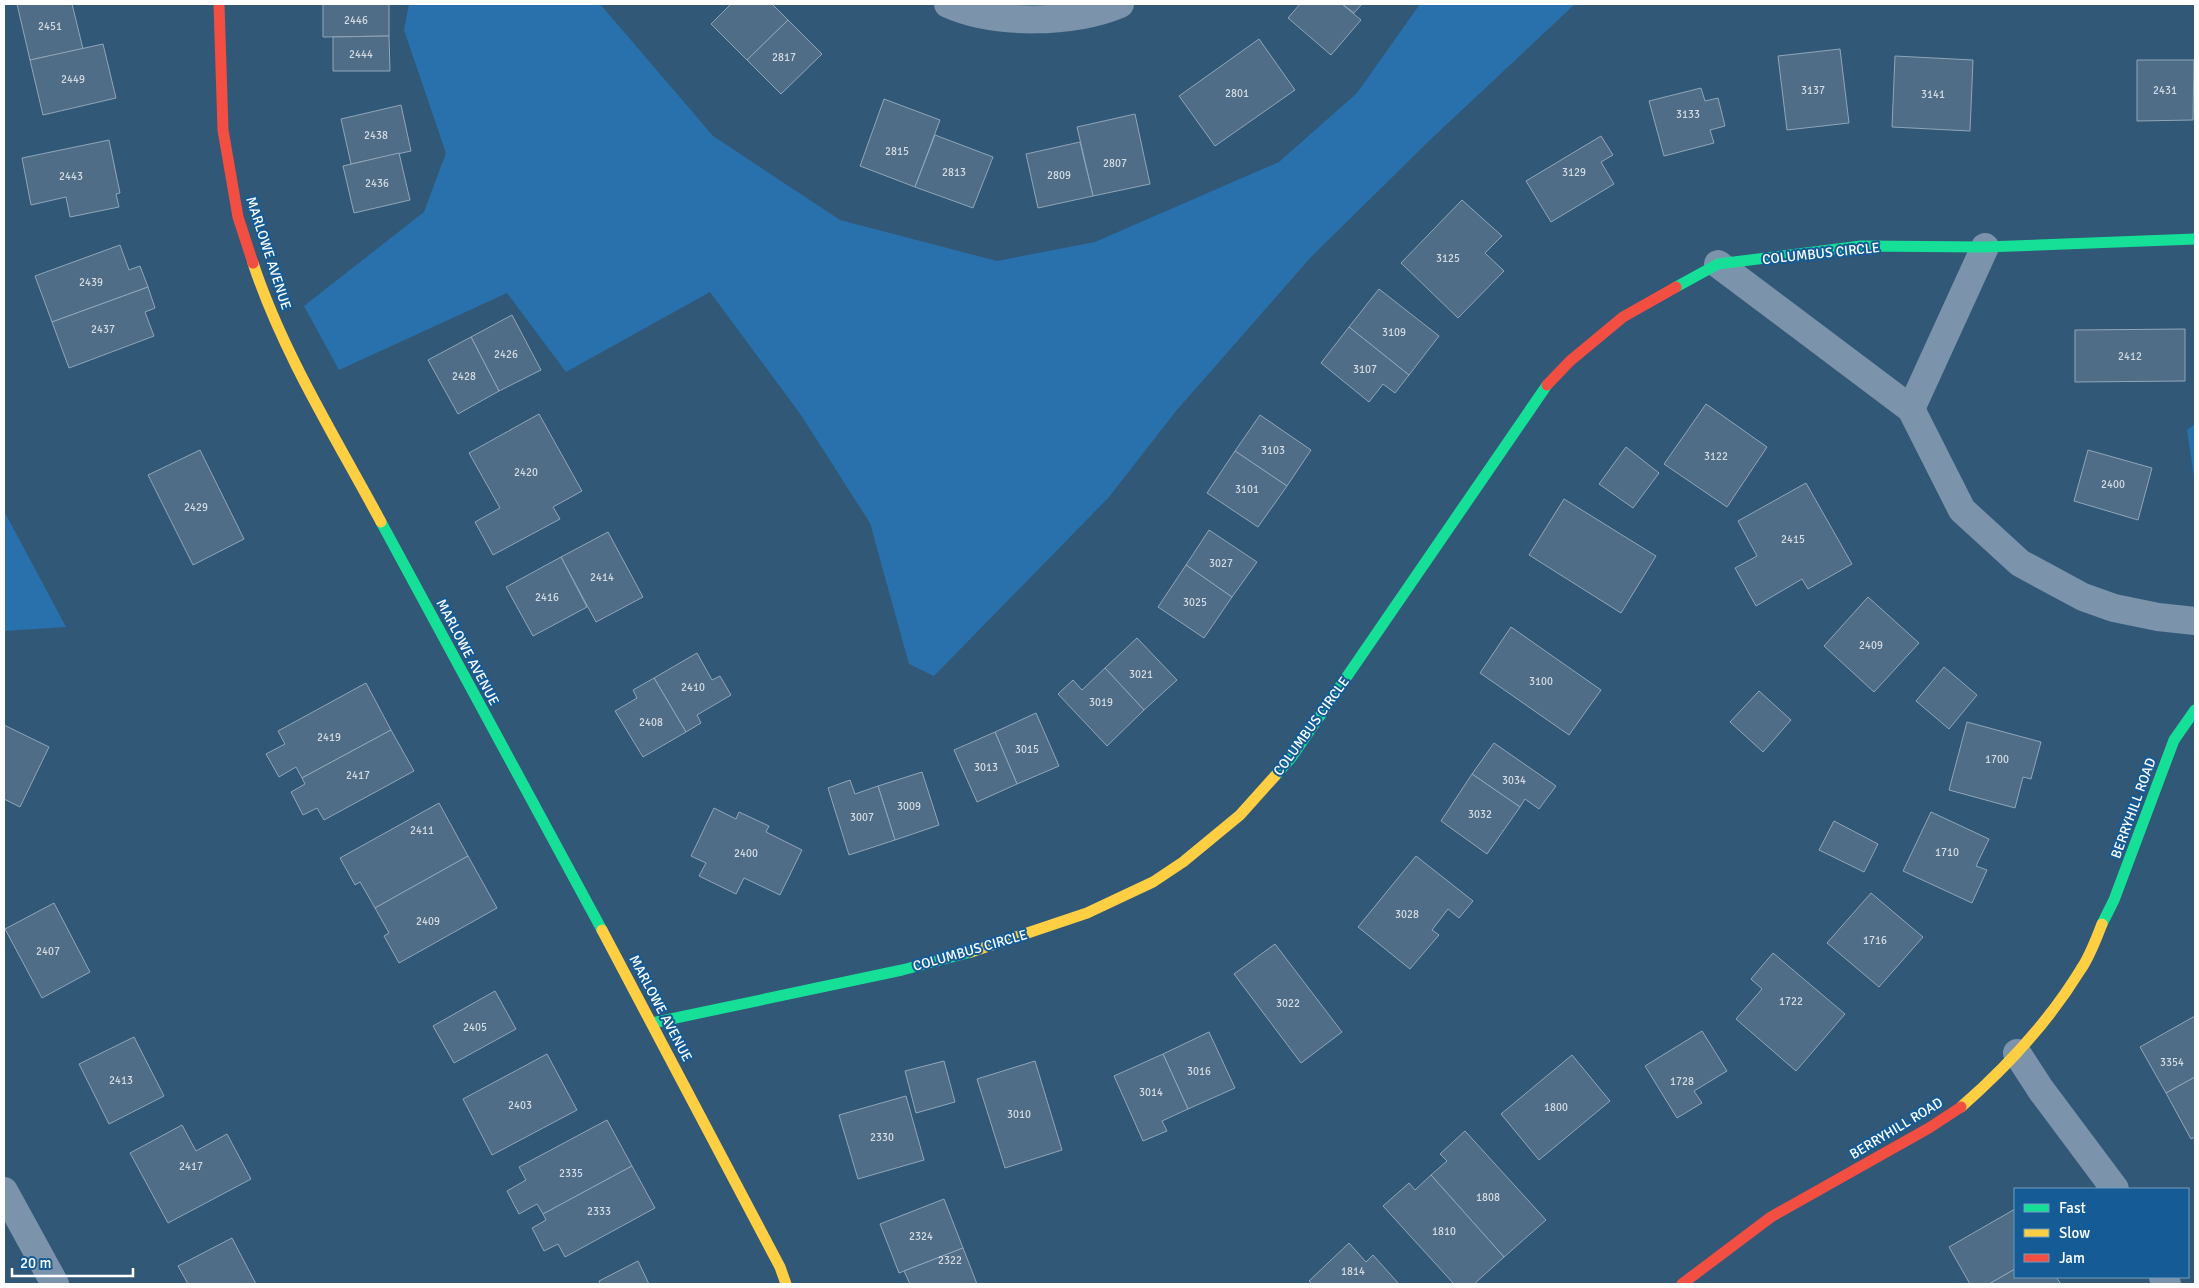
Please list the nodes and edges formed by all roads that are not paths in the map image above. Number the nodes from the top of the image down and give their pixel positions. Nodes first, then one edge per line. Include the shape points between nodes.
1 (219, 4) edge
2 (948, 4) edge
3 (1120, 4) edge
4 (2195, 239) edge
5 (1985, 247) junction
6 (1718, 264) junction
7 (1911, 409) junction
8 (2195, 620) edge
9 (2195, 710) edge
10 (652, 1023) junction
11 (2017, 1053) junction
12 (2114, 1188) edge
13 (4, 1191) edge
14 (55, 1284) edge
15 (786, 1284) edge
16 (1682, 1284) edge

1 - 10 street, MARLOWE AVENUE via 223,130 238,216 266,300 283,340
2 - 3 street via 984,15 1037,20 1063,18
4 - 5 street, COLUMBUS CIRCLE
5 - 6 street, COLUMBUS CIRCLE via 1861,246
5 - 7 street
6 - 7 street
6 - 10 street, COLUMBUS CIRCLE via 1622,317 1546,386 1291,758 1240,815 1184,862 1153,882 1087,913 965,954
7 - 8 street via 1962,510 2020,563 2082,597 2114,608
9 - 11 street, BERRYHILL ROAD via 2174,740 2114,900 2082,968 2040,1029
10 - 15 street, MARLOWE AVENUE
11 - 12 street via 2040,1090
11 - 16 street, BERRYHILL ROAD via 1988,1083 1929,1128 1771,1217
13 - 14 street

